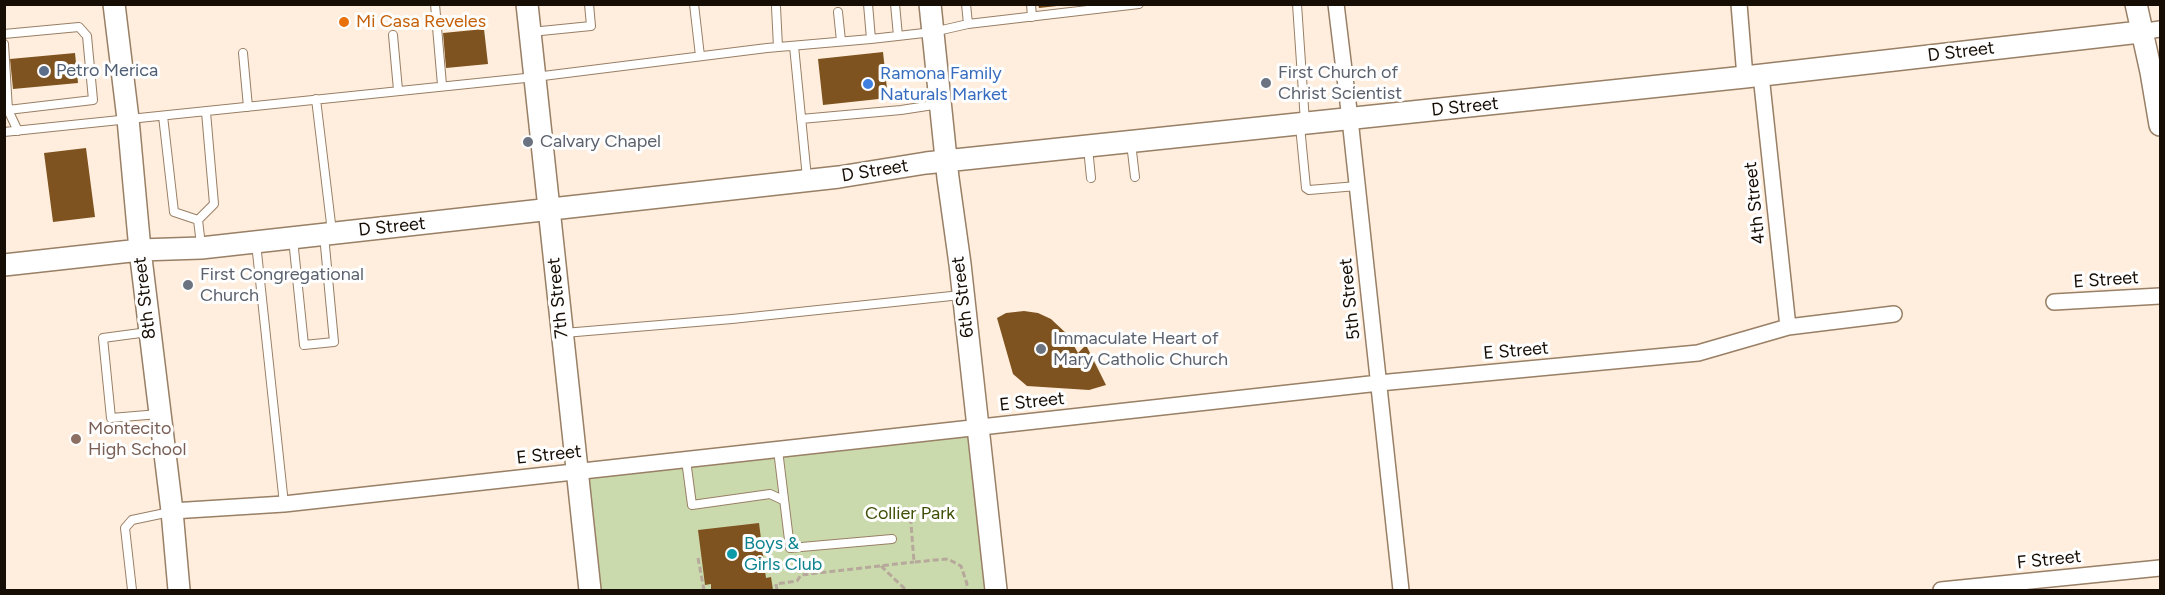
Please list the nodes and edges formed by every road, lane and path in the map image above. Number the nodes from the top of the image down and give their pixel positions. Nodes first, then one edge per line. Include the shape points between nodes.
1 (114, 4) edge
2 (440, 4) edge
3 (527, 4) edge
4 (589, 4) edge
5 (693, 4) edge
6 (868, 4) edge
7 (895, 4) edge
8 (930, 4) edge
9 (966, 4) edge
10 (1031, 4) edge
11 (1139, 4) edge
12 (1296, 4) edge
13 (1336, 4) edge
14 (1739, 4) edge
15 (2136, 4) edge
16 (435, 5) edge
17 (1115, 6) edge
18 (776, 7) dead end
19 (838, 12) dead end
20 (1032, 17) junction
21 (968, 24) junction
22 (2150, 30) edge
23 (530, 32) junction
24 (933, 32) junction
25 (4, 34) edge
26 (393, 35) dead end
27 (898, 36) junction
28 (871, 39) junction
29 (841, 41) junction
30 (4, 44) edge
31 (794, 46) junction
32 (778, 47) junction
33 (243, 53) dead end
34 (700, 57) junction
35 (1753, 76) junction
36 (535, 77) junction
37 (442, 85) junction
38 (398, 90) junction
39 (316, 99) junction
40 (940, 104) junction
41 (248, 107) junction
42 (8, 110) junction
43 (206, 112) junction
44 (163, 116) junction
45 (128, 119) junction
46 (801, 119) junction
47 (1350, 119) junction
48 (1303, 124) junction
49 (2160, 125) edge
50 (18, 131) junction
51 (4, 132) edge
52 (1131, 142) junction
53 (1088, 146) junction
54 (946, 161) junction
55 (1135, 177) dead end
56 (1091, 178) dead end
57 (807, 181) junction
58 (1358, 186) junction
59 (549, 209) junction
60 (198, 220) junction
61 (328, 234) junction
62 (293, 238) junction
63 (256, 242) junction
64 (201, 248) junction
65 (140, 250) junction
66 (4, 265) edge
67 (963, 295) junction
68 (2160, 296) edge
69 (2054, 302) dead end
70 (1894, 314) dead end
71 (1788, 327) junction
72 (149, 332) junction
73 (562, 333) junction
74 (1379, 383) junction
75 (159, 414) junction
76 (978, 428) junction
77 (778, 450) junction
78 (686, 460) junction
79 (577, 472) junction
80 (783, 500) junction
81 (284, 504) junction
82 (172, 511) junction
83 (890, 513) dead end
84 (892, 539) dead end
85 (699, 558) dead end
86 (914, 562) junction
87 (881, 566) junction
88 (2160, 568) edge
89 (132, 591) edge
90 (178, 591) edge
91 (590, 591) edge
92 (704, 591) edge
93 (777, 591) edge
94 (906, 591) edge
95 (966, 591) edge
96 (996, 591) edge
97 (1401, 591) edge
98 (1941, 591) edge

1 - 45 street, 8th Street
2 - 16 lane
3 - 23 street, 7th Street
4 - 23 lane via 591,26
5 - 34 lane
6 - 28 lane
7 - 27 lane
8 - 24 street, 6th Street
9 - 21 lane
10 - 20 lane
11 - 17 lane
12 - 48 lane
13 - 47 street, 5th Street
14 - 35 street, 4th Street
15 - 22 street
16 - 37 lane
17 - 20 lane
18 - 32 lane
19 - 29 lane
20 - 21 lane
21 - 24 lane
22 - 35 street, D Street
22 - 49 street via 2151,72
23 - 36 street, 7th Street
24 - 27 lane
24 - 40 street, 6th Street
25 - 42 lane via 79,27 87,36 93,100
26 - 38 lane
27 - 28 lane
28 - 29 lane
29 - 31 lane
30 - 42 lane
31 - 32 lane
31 - 46 lane
32 - 34 lane
33 - 41 lane
34 - 36 lane
35 - 47 street, D Street
35 - 71 street, 4th Street
36 - 37 lane
36 - 59 street, 7th Street
37 - 38 lane
38 - 39 lane
39 - 41 lane
39 - 61 lane
40 - 46 lane
40 - 54 street, 6th Street
41 - 43 lane
42 - 50 lane
43 - 44 lane
43 - 60 lane via 214,204
44 - 45 lane
44 - 60 lane via 174,212
45 - 50 lane
45 - 65 street, 8th Street
46 - 57 lane
47 - 48 street, D Street
47 - 58 street, 5th Street
48 - 52 street, D Street
48 - 58 lane via 1306,188
50 - 51 lane
52 - 53 street, D Street
52 - 55 lane
53 - 54 street, D Street
53 - 56 lane
54 - 57 street, D Street
54 - 67 street, 6th Street
57 - 59 street, D Street
58 - 74 street, 5th Street
59 - 61 street, D Street
59 - 73 street, 7th Street
60 - 64 lane
61 - 62 street, D Street
61 - 62 lane via 334,342 304,345
62 - 63 street, D Street
63 - 64 street, D Street
63 - 81 lane
64 - 65 street, D Street
65 - 66 street, D Street
65 - 72 street, 8th Street
67 - 73 lane
67 - 76 street, 6th Street
68 - 69 street, E Street
70 - 71 street, E Street
71 - 74 street, E Street via 1698,353
72 - 75 street, 8th Street
72 - 75 lane via 103,338 111,418
73 - 79 street, 7th Street
74 - 76 street, E Street
74 - 97 street, 5th Street
75 - 82 street, 8th Street
76 - 77 street, E Street
76 - 96 street, 6th Street
77 - 78 street, E Street
77 - 80 lane
78 - 79 street, E Street
78 - 80 lane via 692,505 770,494
79 - 81 street, E Street
79 - 91 street, 7th Street
80 - 84 lane via 790,548
81 - 82 street, E Street
82 - 89 lane via 132,520 125,528
82 - 90 street, 8th Street
83 - 86 path via 910,511
85 - 92 path
86 - 87 path
86 - 95 path via 948,559 961,566
87 - 93 path via 801,575 797,581 776,585
87 - 94 path
88 - 98 street, F Street

